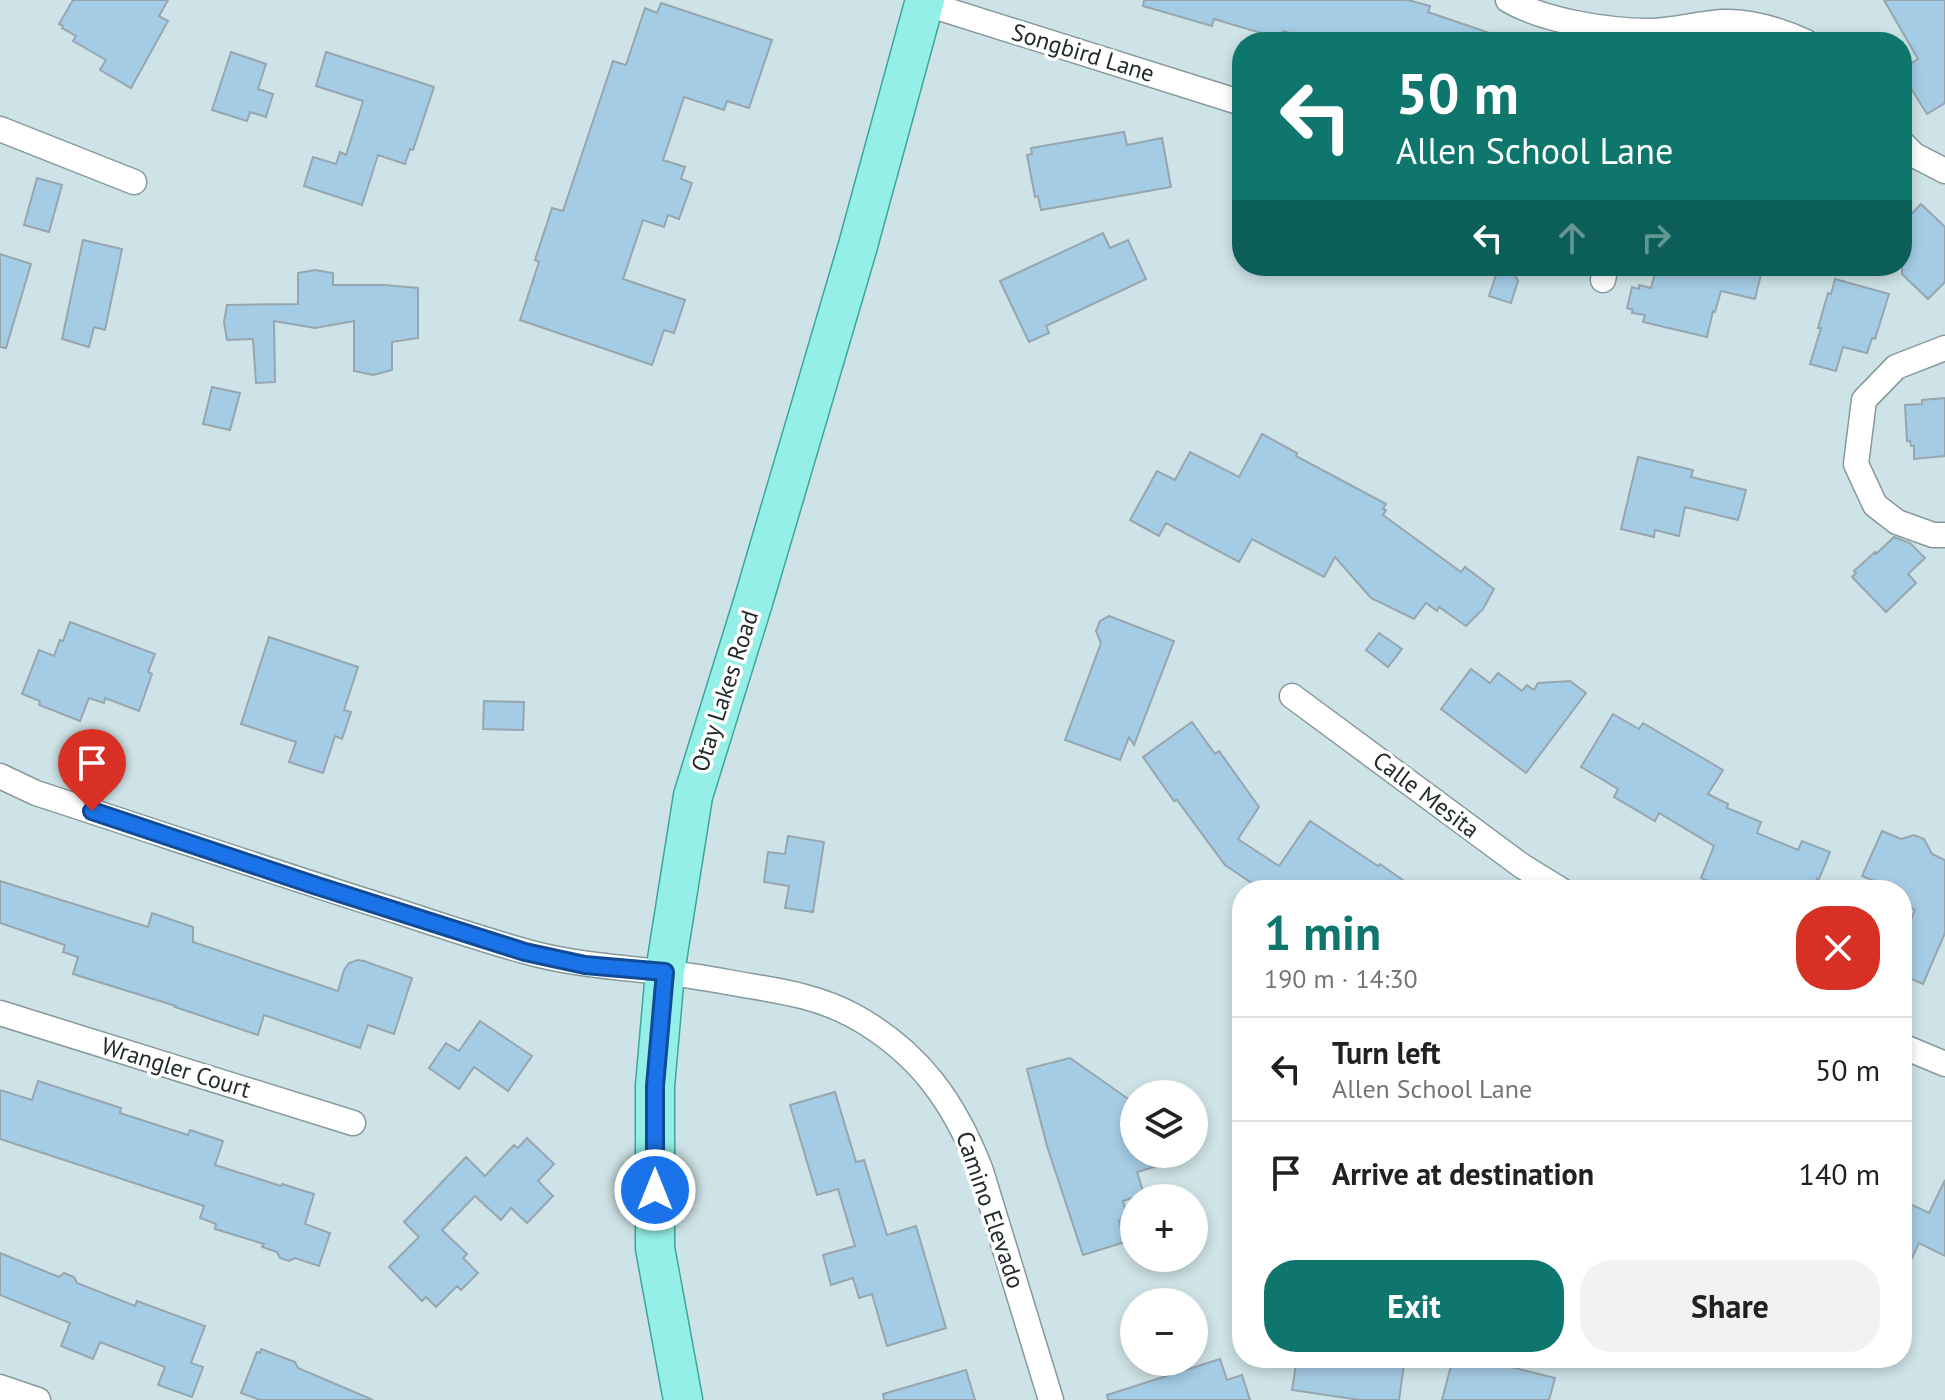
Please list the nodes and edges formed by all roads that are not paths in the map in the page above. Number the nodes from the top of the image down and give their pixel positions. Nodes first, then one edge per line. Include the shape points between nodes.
1 (1508, 0) edge
2 (925, 2) edge
3 (1784, 32) edge
4 (1232, 100) edge
5 (0, 129) edge
6 (1912, 153) edge
7 (1945, 171) edge
8 (134, 182) dead end
9 (1945, 348) edge
10 (1945, 535) edge
11 (1292, 696) dead end
12 (0, 776) edge
13 (1545, 880) edge
14 (665, 972) junction
15 (0, 1013) edge
16 (1912, 1050) edge
17 (1945, 1064) edge
18 (353, 1123) dead end
19 (0, 1387) edge
20 (38, 1400) edge
21 (683, 1400) edge
22 (1051, 1400) edge

1 - 3 street via 1532,13 1603,27 1652,31 1724,22
2 - 4 street, Songbird Lane
2 - 14 main road, Otay Lakes Road via 693,796
5 - 8 street
6 - 7 street
9 - 10 street via 1896,367 1864,400 1856,464 1875,505 1897,522
11 - 13 street, Calle Mesita
12 - 14 street, Camino Elevado via 36,793 525,952 585,965
14 - 21 main road, Otay Lakes Road via 655,1086 655,1248
14 - 22 street, Camino Elevado via 828,1004 878,1031 922,1068 957,1116 981,1171
15 - 18 street, Wrangler Court
16 - 17 street
19 - 20 street

